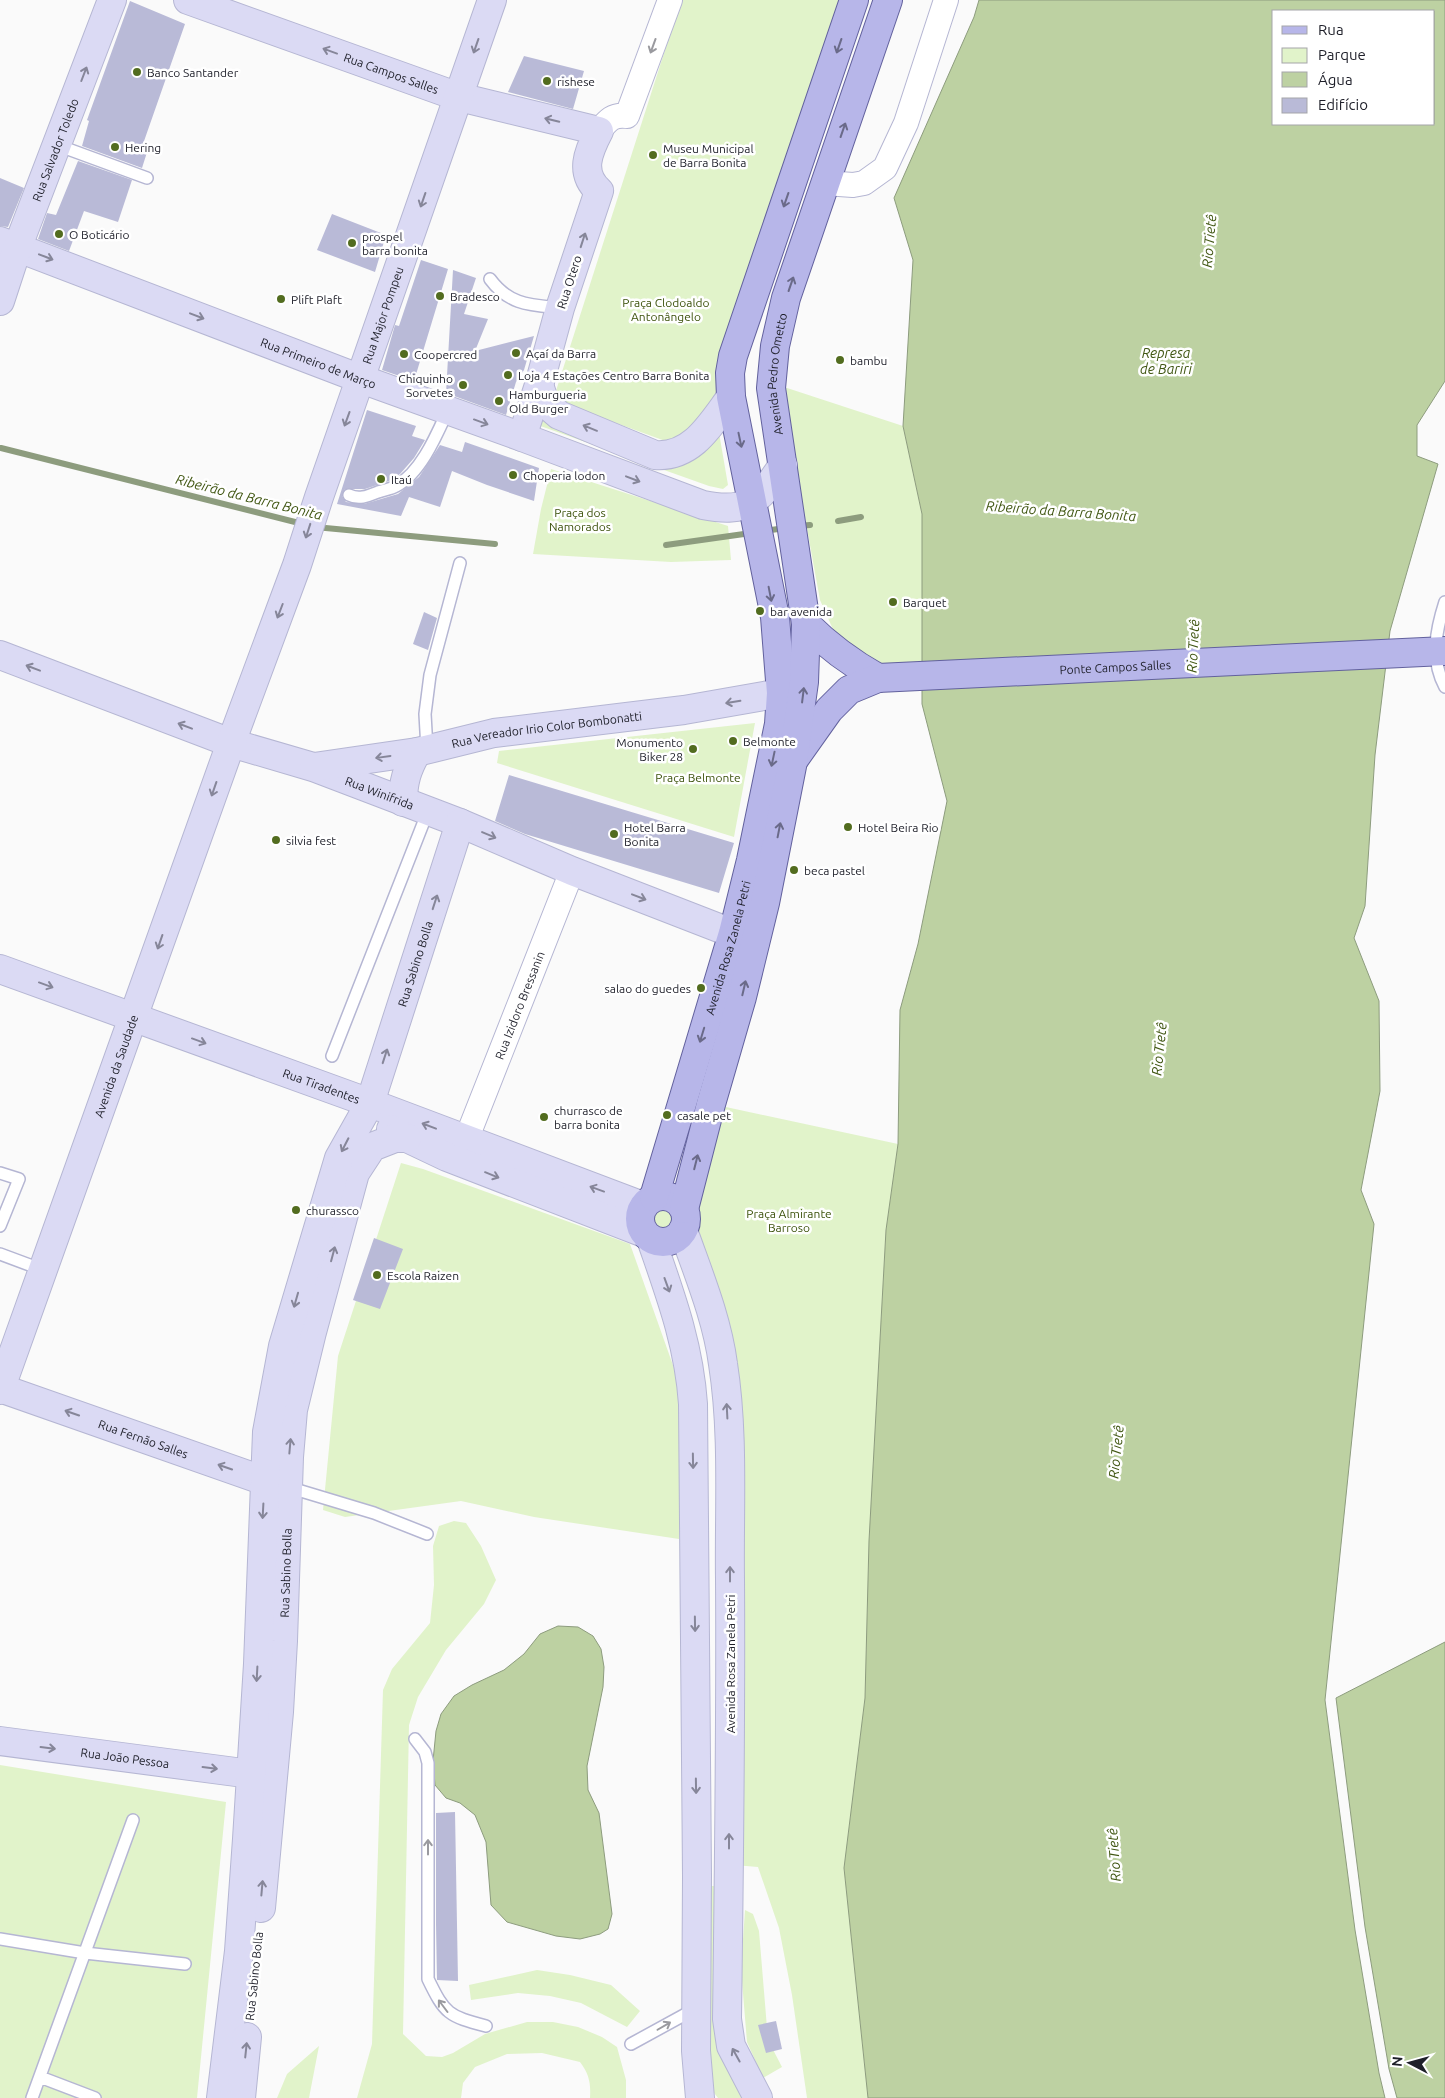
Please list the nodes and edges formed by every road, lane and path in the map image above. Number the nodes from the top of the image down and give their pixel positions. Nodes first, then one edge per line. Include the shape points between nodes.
1 (112, 0) edge
2 (188, 0) edge
3 (492, 0) edge
4 (670, 0) edge
5 (946, 0) edge
6 (854, 1) edge
7 (886, 5) edge
8 (826, 82) junction
9 (856, 92) junction
10 (459, 98) junction
11 (599, 131) junction
12 (57, 144) junction
13 (796, 171) junction
14 (147, 178) dead end
15 (825, 183) junction
16 (9, 244) edge
17 (490, 279) dead end
18 (0, 301) edge
19 (560, 308) junction
20 (361, 379) junction
21 (540, 385) junction
22 (730, 385) junction
23 (771, 388) junction
24 (448, 410) junction
25 (522, 437) junction
26 (783, 465) junction
27 (349, 496) dead end
28 (757, 525) junction
29 (460, 563) dead end
30 (1445, 602) edge
31 (806, 624) junction
32 (1431, 651) edge
33 (0, 655) edge
34 (878, 678) junction
35 (1445, 687) edge
36 (781, 693) junction
37 (231, 743) junction
38 (422, 750) junction
39 (793, 761) junction
40 (313, 767) junction
41 (403, 802) junction
42 (428, 811) junction
43 (460, 823) junction
44 (572, 871) junction
45 (744, 937) junction
46 (0, 969) edge
47 (134, 1017) junction
48 (332, 1056) dead end
49 (370, 1103) junction
50 (407, 1138) junction
51 (466, 1140) junction
52 (0, 1173) edge
53 (648, 1201) junction
54 (683, 1220) junction
55 (0, 1226) edge
56 (647, 1236) junction
57 (0, 1254) edge
58 (43, 1270) junction
59 (0, 1389) edge
60 (285, 1486) junction
61 (427, 1534) dead end
62 (415, 1739) dead end
63 (0, 1741) edge
64 (251, 1774) junction
65 (134, 1820) dead end
66 (697, 1876) junction
67 (729, 1876) junction
68 (0, 1939) edge
69 (85, 1952) junction
70 (185, 1964) dead end
71 (696, 2008) junction
72 (486, 2026) dead end
73 (631, 2044) dead end
74 (40, 2077) junction
75 (32, 2098) edge
76 (95, 2098) edge
77 (221, 2098) edge
78 (241, 2098) edge
79 (700, 2098) edge
80 (758, 2098) edge

12 -> 1 street, Rua Salvador Toledo
10 -> 2 street, Rua Campos Salles
3 -> 10 street, Rua Major Pompeu
4 -> 11 street via 627,116 616,115
5 - 15 street via 906,123 885,168 864,183
6 - 7 main road
6 -> 8 main road
7 - 9 main road, Avenida Pedro Ometto
8 - 9 main road
8 - 13 main road
15 -> 9 main road, Avenida Pedro Ometto
11 -> 10 street, Rua Campos Salles
10 -> 20 street, Rua Major Pompeu
19 -> 11 street, Rua Otero via 599,191 592,185 587,172 588,152
12 - 14 lane
12 - 16 street, Rua Salvador Toledo
13 - 15 main road
13 -> 22 main road via 733,356
23 -> 15 main road, Avenida Pedro Ometto via 775,346 786,298
16 - 18 street, Rua Salvador Toledo
16 -> 20 street, Rua Primeiro de Março
17 - 19 lane via 508,298 518,303
19 - 21 street, Rua Otero
20 - 24 street, Rua Primeiro de Março
20 -> 37 street, Rua Major Pompeu
22 -> 21 street via 708,428 677,453 665,456 655,455 559,415 545,403
21 - 25 street, Rua Otero
22 - 23 main road via 746,372 758,376
22 -> 28 main road
23 - 26 main road, Avenida Pedro Ometto
24 -> 25 street, Rua Primeiro de Março
24 - 27 lane via 432,444 412,473 397,485 371,495
25 -> 28 street, Rua Primeiro de Março via 703,505 730,509
26 - 28 street via 765,491
26 - 31 main road, Avenida Pedro Ometto
28 -> 36 main road via 775,617
29 - 38 lane via 430,675
30 - 32 lane
31 - 34 main road via 836,652
39 -> 31 main road, Avenida Pedro Ometto via 804,682
32 - 34 main road, Ponte Campos Salles
32 - 35 lane
37 -> 33 street, Rua Winifrida
34 - 39 main road via 849,690 828,710
36 -> 38 street, Rua Vereador Irio Color Bombonatti via 684,710 494,733
36 -> 45 main road, Avenida Rosa Zanela Petri via 774,752 751,860
37 - 40 street, Rua Winifrida
37 -> 47 street, Avenida da Saudade
38 -> 40 street, Rua Vereador Irio Color Bombonatti
38 - 41 street via 408,767 403,783
45 -> 39 main road, Avenida Rosa Zanela Petri via 765,903
40 - 41 street, Rua Winifrida
41 - 42 street, Rua Winifrida
42 - 43 street, Rua Winifrida
42 - 48 lane
43 -> 44 street, Rua Winifrida
49 -> 43 street, Rua Sabino Bolla
44 -> 45 street, Rua Winifrida
44 - 51 street, Rua Izidoro Bressanin
45 -> 53 main road, Avenida Rosa Zanela Petri
54 -> 45 main road, Avenida Rosa Zanela Petri via 711,1104 742,997
46 -> 47 street, Rua Tiradentes
47 -> 49 street, Rua Tiradentes
47 - 58 street, Avenida da Saudade
49 - 50 street via 388,1127
51 -> 49 street, Rua Tiradentes
49 -> 60 street, Rua Sabino Bolla via 339,1158 283,1346 267,1432
50 -> 56 street
60 -> 50 street, Rua Sabino Bolla via 293,1410 355,1173 372,1148 395,1138
53 -> 51 street, Rua Tiradentes
52 - 55 lane via 19,1179
53 - 54 main road via 668,1196 680,1203
53 - 56 main road via 640,1215 640,1224
54 - 56 main road via 678,1236 665,1242
67 -> 54 street, Avenida Rosa Zanela Petri via 729,1454 726,1399 717,1337
56 -> 66 street via 685,1343 693,1404
57 - 58 lane
58 - 59 street, Avenida da Saudade
60 -> 59 street, Rua Fernão Salles
60 - 61 lane via 374,1513
60 -> 64 street, Rua Sabino Bolla via 258,1664
78 -> 60 street, Rua Sabino Bolla via 279,1712
72 -> 62 lane via 449,2014 440,2004 428,1978 428,1763 425,1752
63 -> 64 street, Rua João Pessoa
64 - 77 street, Rua Sabino Bolla via 239,1952
65 - 69 lane
66 - 67 street
66 - 71 street
80 -> 67 street, Avenida Rosa Zanela Petri via 731,2046 728,2030
68 - 69 lane
69 - 70 lane
69 - 74 lane
73 -> 71 lane
71 - 79 street
74 - 75 lane
74 - 76 lane

